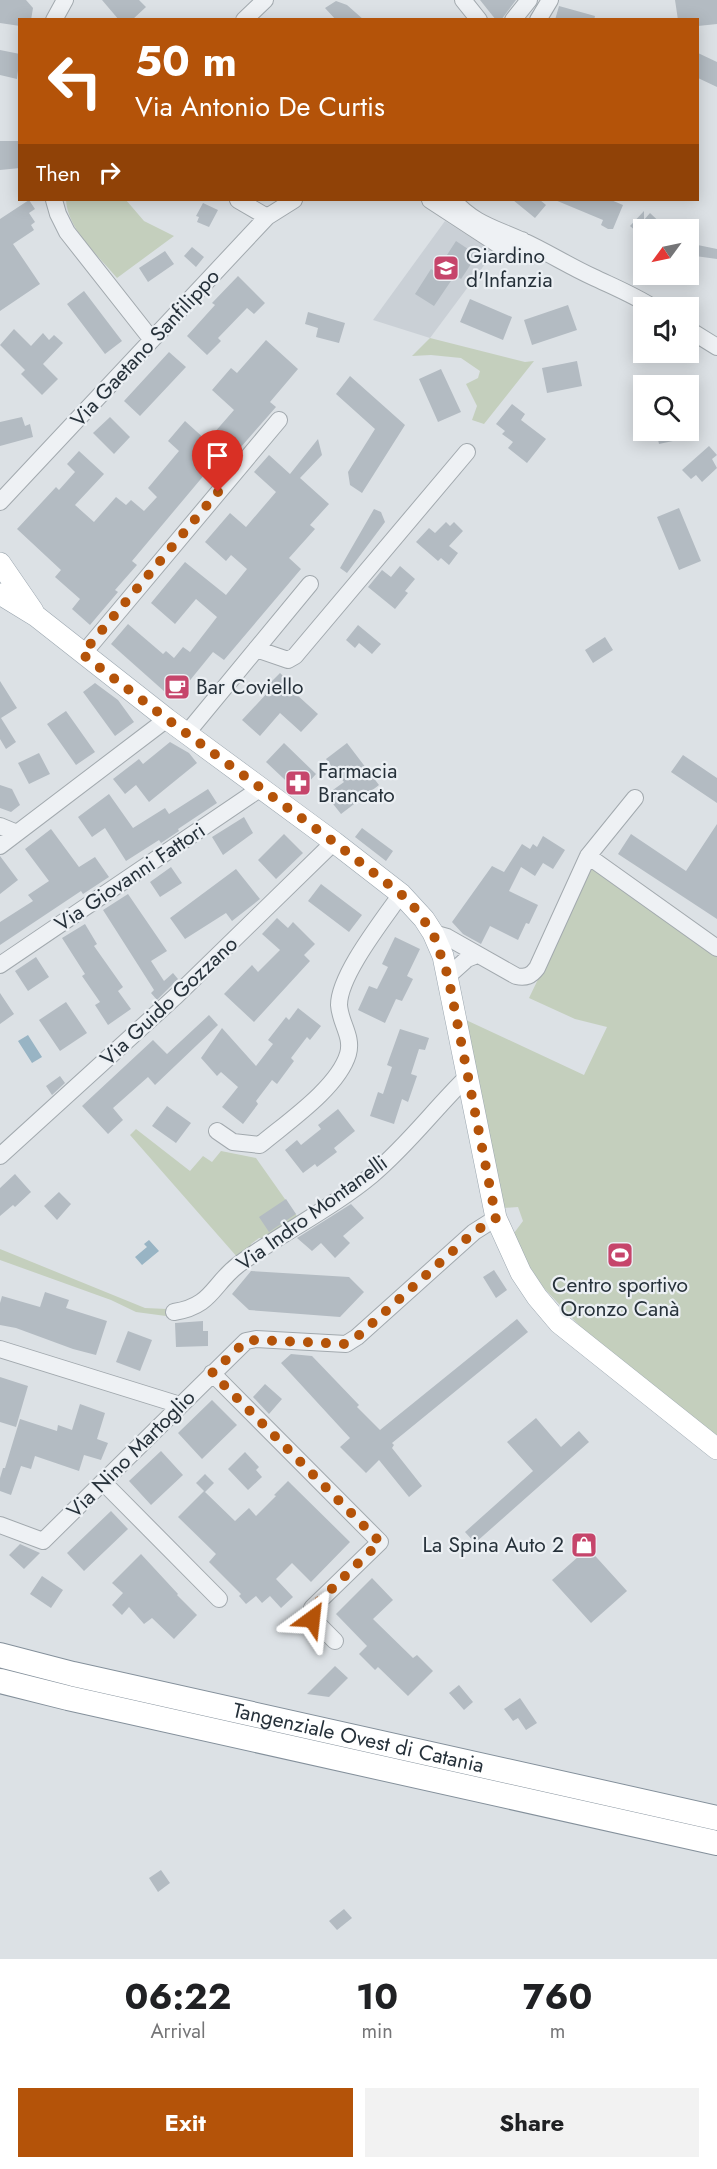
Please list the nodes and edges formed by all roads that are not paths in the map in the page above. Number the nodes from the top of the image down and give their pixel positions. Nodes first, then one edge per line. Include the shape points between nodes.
1 (65, 0) edge
2 (265, 0) edge
3 (463, 0) edge
4 (529, 0) edge
5 (550, 0) edge
6 (55, 18) edge
7 (246, 18) edge
8 (477, 18) edge
9 (515, 18) edge
10 (540, 18) edge
11 (54, 201) edge
12 (240, 201) edge
13 (292, 201) edge
14 (432, 201) edge
15 (454, 201) edge
16 (267, 217) junction
17 (522, 240) junction
18 (637, 297) edge
19 (699, 335) edge
20 (152, 340) junction
21 (717, 346) edge
22 (279, 420) dead end
23 (467, 452) dead end
24 (0, 502) edge
25 (0, 563) edge
26 (310, 584) dead end
27 (4, 592) edge
28 (256, 649) junction
29 (82, 654) junction
30 (167, 719) junction
31 (187, 733) junction
32 (261, 788) junction
33 (635, 798) dead end
34 (0, 826) edge
35 (17, 833) junction
36 (334, 842) junction
37 (0, 846) edge
38 (588, 856) junction
39 (401, 894) junction
40 (433, 933) junction
41 (717, 948) edge
42 (477, 955) junction
43 (0, 965) edge
44 (448, 976) junction
45 (468, 1076) junction
46 (217, 1131) dead end
47 (0, 1156) edge
48 (496, 1218) junction
49 (174, 1312) dead end
50 (0, 1349) edge
51 (212, 1373) junction
52 (180, 1405) junction
53 (717, 1449) edge
54 (103, 1482) junction
55 (0, 1525) edge
56 (219, 1599) dead end
57 (335, 1641) dead end
58 (0, 1655) edge
59 (0, 1681) edge
60 (717, 1818) edge
61 (717, 1843) edge

1 - 6 street
2 - 7 street
3 - 8 street
4 - 9 street
5 - 10 street
11 - 20 street via 67,232
12 - 16 street
13 - 16 street, Via Gaetano Sanfilippo
14 - 17 street via 505,249 516,249
15 - 17 street via 472,218
16 - 20 street, Via Gaetano Sanfilippo
17 - 18 street
19 - 21 street
20 - 24 street, Via Gaetano Sanfilippo
22 - 29 street
23 - 28 street via 295,656 288,660
25 - 27 main road
26 - 28 street
27 - 29 main road
28 - 31 street
29 - 30 main road
30 - 31 main road
30 - 35 street
31 - 32 main road
32 - 36 main road
32 - 43 street, Via Giovanni Fattori
33 - 38 street
34 - 35 street
35 - 37 street
36 - 39 main road
36 - 47 street, Via Guido Gozzano via 176,996
38 - 41 street
38 - 42 street via 532,975 516,976
39 - 40 main road
39 - 46 street via 347,976 339,1005 350,1041 348,1055 329,1086 260,1145 233,1142
40 - 42 street
40 - 44 main road
42 - 44 street
44 - 45 main road
45 - 48 main road
45 - 49 street, Via Indro Montanelli via 367,1179 237,1266 201,1303
48 - 51 street, Via Nino Martoglio via 474,1232 346,1344 246,1341
48 - 53 main road via 521,1273 559,1323
50 - 52 street
51 - 52 street, Via Nino Martoglio
51 - 57 street via 380,1542 312,1608 312,1619
52 - 54 street, Via Nino Martoglio
54 - 55 street, Via Nino Martoglio via 44,1541
54 - 56 street
58 - 60 highway, Tangenziale Ovest di Catania
59 - 61 highway, Tangenziale Ovest di Catania

